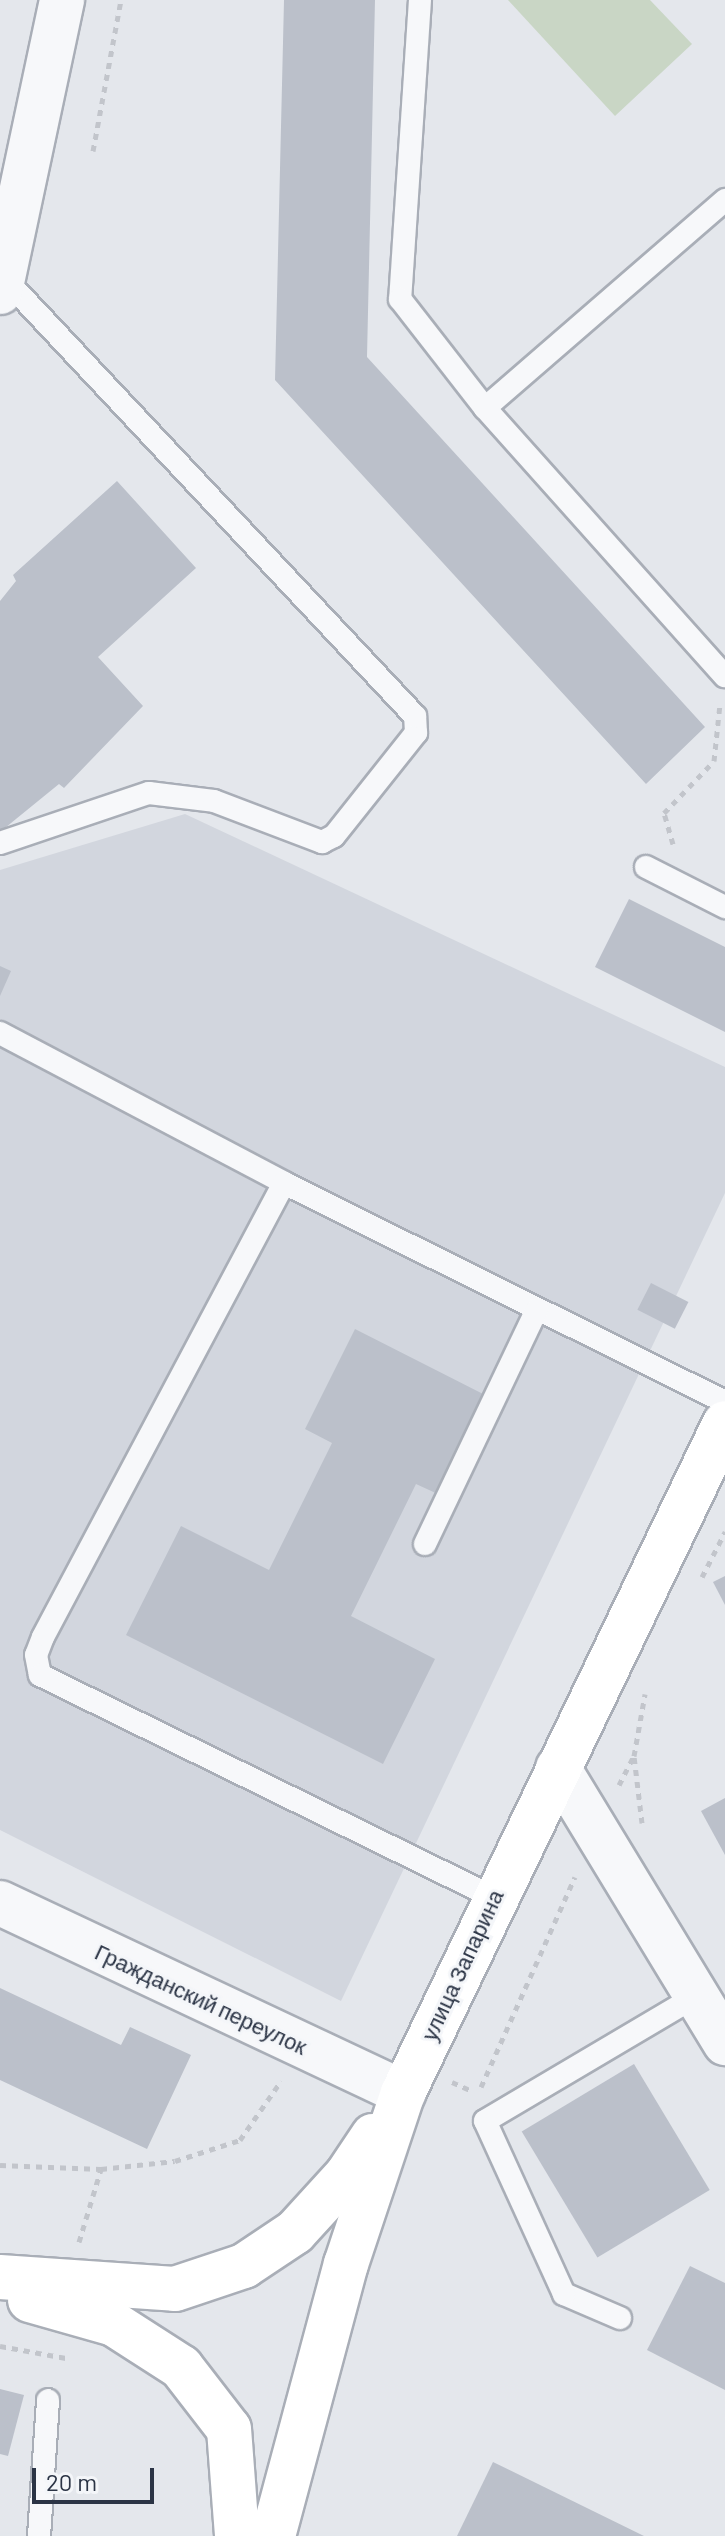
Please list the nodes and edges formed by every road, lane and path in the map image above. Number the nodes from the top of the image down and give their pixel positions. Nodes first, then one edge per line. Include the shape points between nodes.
1 (62, 0) edge
2 (121, 0) edge
3 (420, 0) edge
4 (93, 151) dead end
5 (725, 200) edge
6 (2, 286) edge
7 (485, 408) junction
8 (724, 685) edge
9 (0, 843) edge
10 (646, 867) dead end
11 (686, 887) junction
12 (725, 907) edge
13 (0, 1033) edge
14 (284, 1183) junction
15 (537, 1309) junction
16 (725, 1402) edge
17 (725, 1423) edge
18 (725, 1532) edge
19 (425, 1544) dead end
20 (699, 1584) dead end
21 (646, 1689) dead end
22 (634, 1756) junction
23 (558, 1768) junction
24 (596, 1829) junction
25 (644, 1840) dead end
26 (493, 1897) junction
27 (0, 1903) edge
28 (696, 1996) junction
29 (725, 2043) edge
30 (305, 2047) junction
31 (403, 2093) junction
32 (478, 2094) dead end
33 (0, 2165) edge
34 (0, 2277) edge
35 (0, 2293) edge
36 (620, 2318) dead end
37 (0, 2346) edge
38 (81, 2360) dead end
39 (48, 2400) dead end
40 (39, 2536) edge
41 (237, 2536) edge
42 (273, 2536) edge

1 - 6 street
2 - 4 path
3 - 7 lane via 400,299
5 - 7 lane
6 - 9 lane via 415,716 416,733 334,836 322,842 214,801 149,793
7 - 8 lane
8 - 11 path via 714,761 664,813
10 - 11 lane
11 - 12 lane
13 - 14 lane
14 - 15 lane
14 - 26 lane via 43,1637 36,1655 40,1675
15 - 16 lane
15 - 19 lane
17 - 23 main road, улица Запарина
18 - 20 path
21 - 22 path
22 - 24 path
22 - 25 path
23 - 24 street
23 - 26 main road, улица Запарина
24 - 28 street
24 - 32 path
26 - 31 main road, улица Запарина
27 - 30 street, Гражданский переулок
28 - 29 street
28 - 36 lane via 485,2121 564,2294
30 - 31 street, Гражданский переулок
30 - 33 path via 240,2140 175,2161 101,2169
31 - 34 main road via 347,2175 295,2232 244,2266 175,2289
31 - 42 main road, улица Запарина via 346,2264
35 - 41 main road via 114,2324 181,2367 229,2429
37 - 38 path
39 - 40 lane

